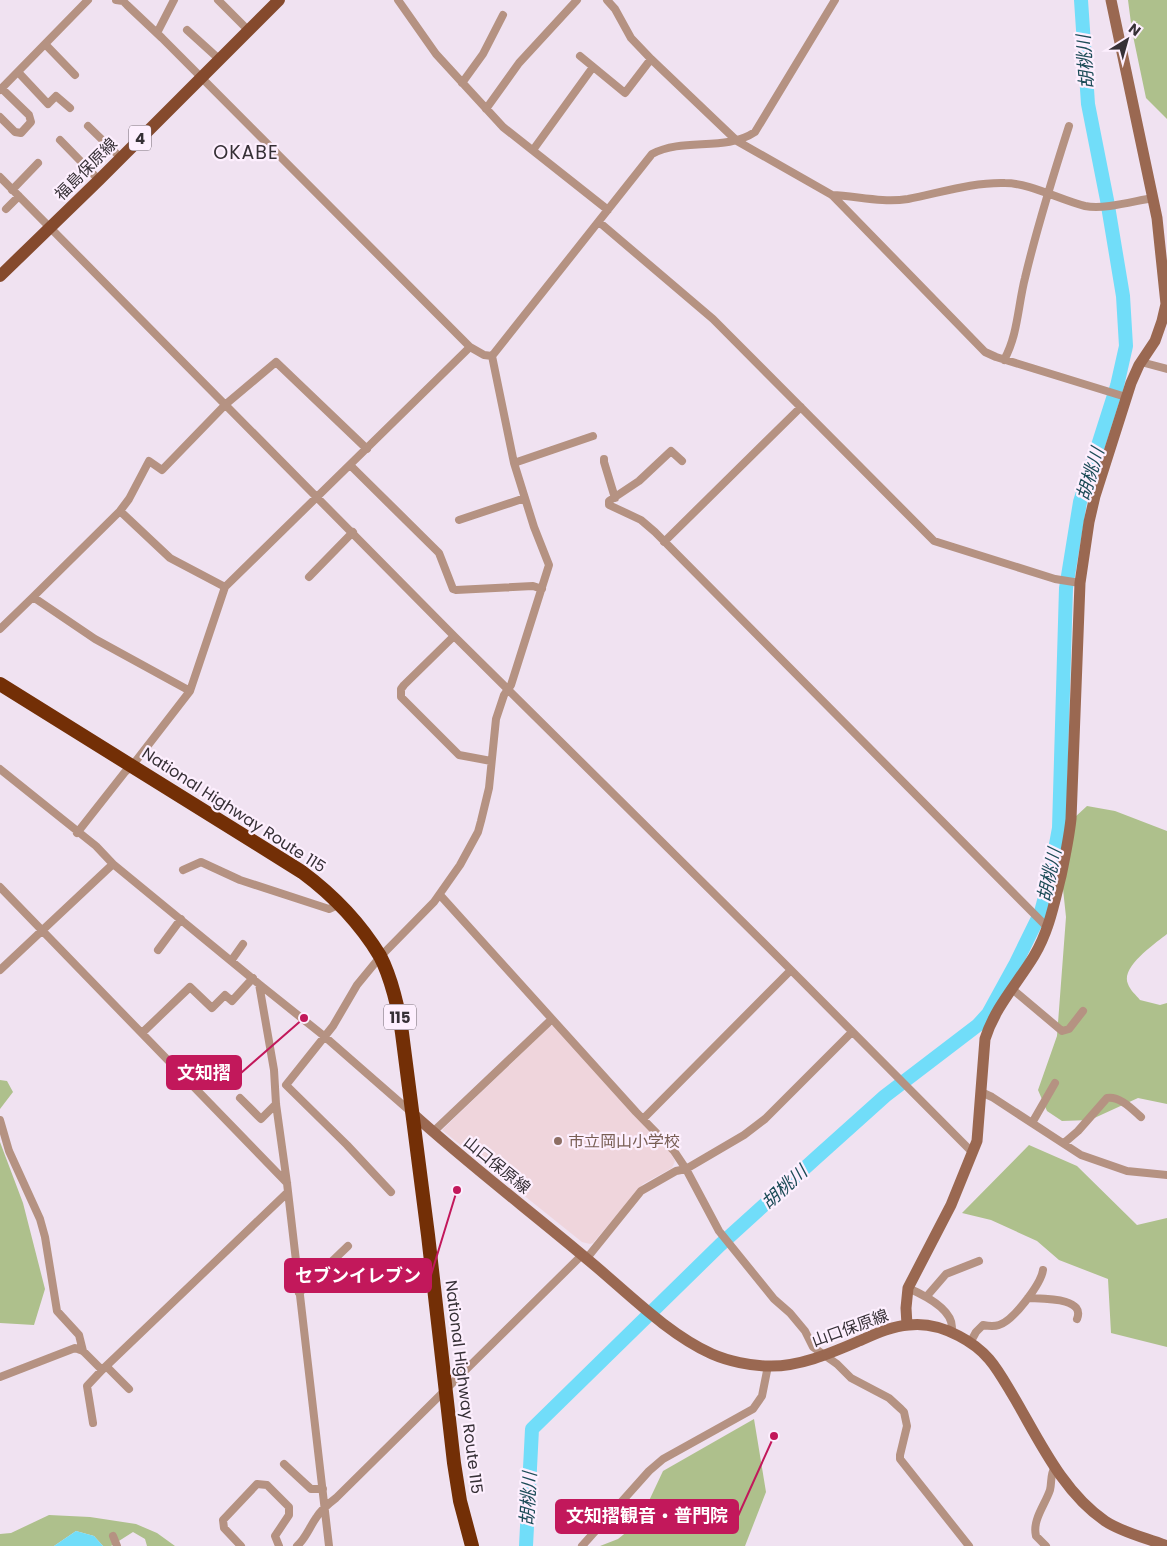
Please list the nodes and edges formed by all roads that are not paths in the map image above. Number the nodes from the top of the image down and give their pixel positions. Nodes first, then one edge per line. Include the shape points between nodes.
1 (88, 0) edge
2 (121, 0) edge
3 (174, 0) edge
4 (218, 0) edge
5 (279, 0) edge
6 (398, 0) edge
7 (577, 0) edge
8 (607, 0) edge
9 (835, 0) edge
10 (1111, 0) edge
11 (503, 15) dead end
12 (187, 30) dead end
13 (249, 31) junction
14 (157, 33) junction
15 (45, 44) junction
16 (580, 56) dead end
17 (219, 59) junction
18 (650, 59) junction
19 (592, 67) junction
20 (18, 72) junction
21 (75, 74) dead end
22 (201, 78) junction
23 (462, 83) junction
24 (1, 89) edge
25 (70, 108) dead end
26 (486, 109) junction
27 (0, 117) edge
28 (88, 126) dead end
29 (1069, 126) dead end
30 (60, 140) dead end
31 (737, 141) junction
32 (533, 150) junction
33 (121, 158) junction
34 (38, 163) dead end
35 (0, 177) edge
36 (99, 180) junction
37 (12, 190) junction
38 (1047, 194) junction
39 (19, 196) junction
40 (832, 196) junction
41 (1153, 198) junction
42 (6, 209) dead end
43 (608, 210) junction
44 (599, 222) junction
45 (50, 228) junction
46 (1165, 267) edge
47 (0, 276) edge
48 (470, 347) junction
49 (492, 356) junction
50 (1004, 360) junction
51 (1141, 362) junction
52 (1167, 369) edge
53 (1126, 397) junction
54 (226, 404) junction
55 (801, 407) junction
56 (593, 436) dead end
57 (367, 449) junction
58 (604, 458) dead end
59 (682, 462) dead end
60 (514, 463) junction
61 (350, 465) junction
62 (317, 496) junction
63 (525, 498) junction
64 (615, 498) junction
65 (120, 511) junction
66 (459, 520) dead end
67 (353, 532) junction
68 (664, 542) junction
69 (309, 578) dead end
70 (1080, 583) junction
71 (225, 587) junction
72 (542, 589) junction
73 (33, 597) junction
74 (0, 616) edge
75 (7, 622) junction
76 (0, 629) edge
77 (454, 636) junction
78 (0, 684) edge
79 (509, 689) junction
80 (190, 690) junction
81 (491, 761) junction
82 (132, 766) junction
83 (0, 769) edge
84 (78, 833) junction
85 (113, 864) junction
86 (183, 870) dead end
87 (0, 887) edge
88 (440, 895) junction
89 (340, 904) junction
90 (181, 919) junction
91 (1048, 928) junction
92 (42, 930) junction
93 (244, 944) dead end
94 (158, 950) dead end
95 (380, 957) junction
96 (231, 961) junction
97 (0, 970) edge
98 (791, 970) junction
99 (256, 981) junction
100 (1011, 988) junction
101 (1083, 1011) dead end
102 (552, 1019) junction
103 (142, 1032) junction
104 (852, 1032) junction
105 (324, 1036) junction
106 (1055, 1083) dead end
107 (286, 1085) junction
108 (981, 1092) junction
109 (240, 1098) dead end
110 (276, 1101) junction
111 (411, 1112) junction
112 (1141, 1116) dead end
113 (643, 1119) junction
114 (0, 1120) edge
115 (1032, 1123) junction
116 (433, 1132) junction
117 (1064, 1143) junction
118 (973, 1153) junction
119 (686, 1169) junction
120 (1167, 1175) edge
121 (287, 1183) junction
122 (391, 1192) dead end
123 (288, 1193) junction
124 (348, 1246) dead end
125 (584, 1256) junction
126 (979, 1261) dead end
127 (1043, 1270) dead end
128 (908, 1288) junction
129 (299, 1293) junction
130 (927, 1296) junction
131 (1028, 1298) junction
132 (1077, 1319) dead end
133 (907, 1325) junction
134 (951, 1333) junction
135 (970, 1343) junction
136 (83, 1352) junction
137 (825, 1356) junction
138 (768, 1366) junction
139 (104, 1368) junction
140 (0, 1377) edge
141 (129, 1389) dead end
142 (445, 1389) junction
143 (92, 1423) dead end
144 (284, 1464) dead end
145 (1055, 1467) junction
146 (323, 1489) junction
147 (325, 1506) junction
148 (113, 1536) dead end
149 (1162, 1545) edge
150 (116, 1546) edge
151 (241, 1546) edge
152 (279, 1546) edge
153 (297, 1546) edge
154 (329, 1546) edge
155 (472, 1546) edge
156 (582, 1546) edge
157 (969, 1546) edge
158 (1046, 1546) edge

1 - 15 street
2 - 14 street
3 - 14 street
4 - 13 street
5 - 13 main road, 福島保原線 / 4
6 - 23 street via 436,54
7 - 26 street via 519,63
8 - 18 street via 631,38
9 - 31 street via 759,128
10 - 41 street
11 - 23 street via 483,54
12 - 17 street
13 - 17 main road, 福島保原線 / 4
14 - 22 street
15 - 20 street
15 - 21 street
16 - 19 street
17 - 22 main road, 福島保原線 / 4
18 - 19 street via 625,93
18 - 31 street
19 - 32 street
20 - 24 street
20 - 25 street via 48,104 56,96
22 - 33 main road, 福島保原線 / 4
22 - 48 street
23 - 26 street
24 - 27 street via 29,115 31,122 21,133 15,132
26 - 32 street
28 - 33 street
29 - 38 street
30 - 36 street
31 - 40 street
31 - 43 street via 655,152
32 - 43 street
33 - 36 main road, 福島保原線 / 4
34 - 37 street
35 - 37 street
36 - 45 main road, 福島保原線 / 4
37 - 39 street
38 - 40 street via 1007,183 908,199
38 - 41 street via 1087,206
38 - 50 street via 1024,280 1011,346
39 - 42 street
39 - 45 street
40 - 50 street via 981,348
41 - 46 street
43 - 44 street
44 - 49 street
44 - 55 street via 713,319
45 - 47 main road, 福島保原線 / 4
45 - 54 street
46 - 51 street via 1165,312 1155,341
48 - 49 street
48 - 57 street
49 - 60 street
50 - 53 street
51 - 52 street
51 - 53 street
53 - 70 street via 1095,496
54 - 57 street via 276,362
54 - 62 street
54 - 65 street via 162,470 149,461
55 - 68 street
55 - 70 street via 934,541 1055,579
56 - 60 street
57 - 61 street
58 - 64 street
59 - 64 street via 671,451 640,481
60 - 63 street
61 - 62 street
61 - 72 street via 439,553 453,589 533,586
62 - 67 street
62 - 71 street
63 - 66 street
63 - 72 street via 548,566
64 - 68 street via 609,501 609,506 641,520
65 - 71 street via 170,558
65 - 73 street
67 - 69 street
67 - 77 street
68 - 91 street
70 - 91 street via 1071,819
71 - 80 street
72 - 79 street
73 - 75 street
73 - 80 street via 95,639
74 - 75 street
75 - 76 street
77 - 79 street
77 - 81 street via 404,685 401,697 459,755
78 - 82 highway, National Highway Route 115 / 115
79 - 81 street via 496,719
79 - 98 street
80 - 82 street
81 - 88 street via 489,788 478,832
82 - 84 street
82 - 89 highway, National Highway Route 115 / 115 via 302,872
83 - 84 street
84 - 85 street
85 - 90 street
85 - 92 street
86 - 89 street via 201,862 228,875 313,904 329,908
87 - 92 street
88 - 95 street
88 - 102 street
89 - 95 highway, National Highway Route 115 / 115
90 - 94 street
90 - 96 street
91 - 100 street
92 - 97 street
92 - 103 street
93 - 96 street
95 - 105 street via 357,985
95 - 111 highway, National Highway Route 115 / 115 via 400,1018
96 - 99 street
98 - 104 street
98 - 113 street
99 - 103 street via 232,1001 225,995 212,1008 190,987
99 - 105 street
99 - 110 street via 269,1036
100 - 101 street via 1062,1031 1069,1029
100 - 108 street via 985,1039
102 - 113 street
102 - 116 street
103 - 121 street
104 - 118 street
104 - 119 street via 765,1119
105 - 107 street
105 - 111 street
106 - 115 street
107 - 110 street
107 - 122 street
108 - 115 street
108 - 118 street
109 - 110 street via 261,1119
110 - 121 street
111 - 116 street, 山口保原線
111 - 142 highway, National Highway Route 115 / 115
112 - 117 street via 1119,1100 1107,1098
113 - 119 street via 674,1151
114 - 136 street via 9,1151 40,1219 57,1311 80,1335
115 - 117 street
116 - 125 street, 山口保原線
117 - 120 street via 1082,1154 1127,1170
118 - 128 street
119 - 125 street via 676,1171 641,1191
119 - 137 street via 727,1243 805,1331 813,1347
121 - 123 street
123 - 129 street
123 - 139 street
124 - 129 street
125 - 138 street, 山口保原線 via 690,1342 714,1355
125 - 142 street
126 - 130 street via 946,1274
127 - 131 street
128 - 130 street
128 - 133 street
129 - 146 street
130 - 134 street via 948,1317 953,1327
131 - 132 street via 1067,1301 1077,1310
131 - 135 street via 1004,1323 979,1328
133 - 134 street, 山口保原線 via 929,1326
133 - 137 street, 山口保原線
134 - 135 street, 山口保原線
135 - 145 street, 山口保原線 via 984,1353 999,1371
136 - 139 street
136 - 140 street via 69,1349
137 - 138 street, 山口保原線
137 - 157 street via 851,1378 889,1398 904,1412 908,1426 900,1460
138 - 156 street via 762,1396 753,1409 663,1459
139 - 141 street
139 - 143 street via 87,1386
142 - 147 street
142 - 155 highway, National Highway Route 115 / 115 via 460,1501
144 - 146 street via 310,1489
145 - 149 street, 山口保原線 via 1080,1499 1104,1520
145 - 158 street via 1035,1531
146 - 147 street
147 - 153 street
147 - 154 street
148 - 150 street
151 - 152 street via 224,1528 223,1520 257,1484 267,1485 289,1507 289,1515 275,1536

